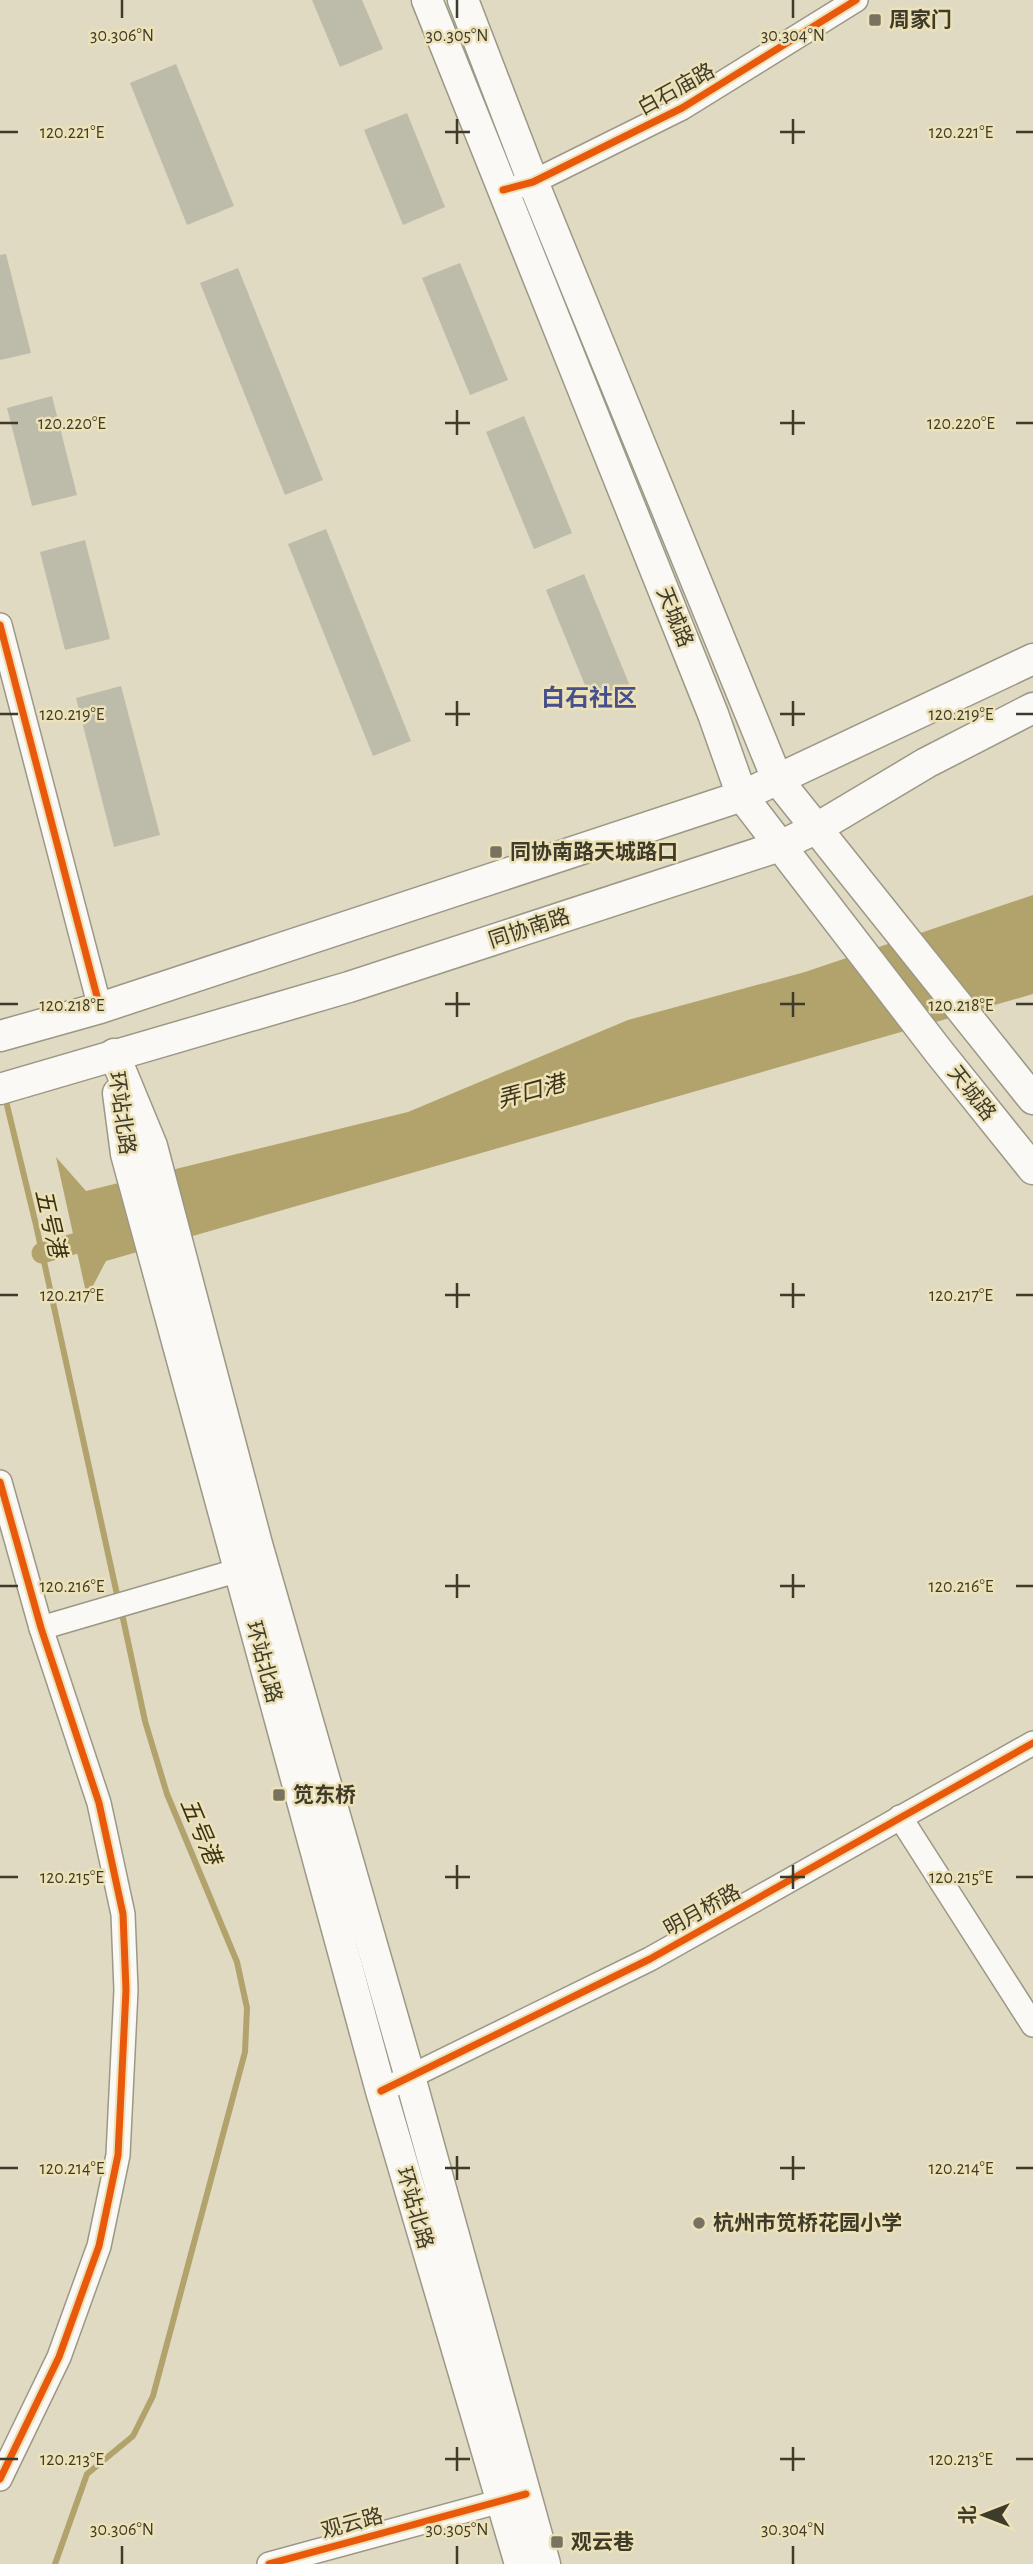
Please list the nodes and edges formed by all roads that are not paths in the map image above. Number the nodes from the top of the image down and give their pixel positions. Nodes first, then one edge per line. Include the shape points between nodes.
1 (427, 0) edge
2 (463, 0) edge
3 (856, 0) edge
4 (533, 182) junction
5 (503, 191) junction
6 (0, 625) edge
7 (3, 649) edge
8 (1033, 659) edge
9 (1033, 708) edge
10 (777, 779) junction
11 (742, 796) junction
12 (817, 828) junction
13 (780, 846) junction
14 (100, 1008) junction
15 (0, 1036) edge
16 (114, 1054) junction
17 (0, 1089) edge
18 (1033, 1099) edge
19 (1033, 1169) edge
20 (0, 1482) edge
21 (239, 1571) junction
22 (41, 1628) junction
23 (1033, 1743) edge
24 (900, 1817) junction
25 (1033, 2025) edge
26 (410, 2077) junction
27 (380, 2091) junction
28 (0, 2479) edge
29 (513, 2497) junction
30 (269, 2564) edge
31 (520, 2564) edge
32 (545, 2564) edge

1 - 5 main road, 天城路
2 - 4 main road, 天城路
3 - 4 street, 白石庙路 via 682,108
4 - 5 street, 白石庙路
4 - 10 main road, 天城路
5 - 11 main road, 天城路 via 713,713
6 - 7 street
7 - 14 street
8 - 10 main road
9 - 12 main road, 同协南路 via 926,763
10 - 11 main road
10 - 12 main road, 天城路
11 - 13 main road, 天城路
11 - 14 main road
12 - 13 main road, 同协南路
12 - 18 main road, 天城路
13 - 16 main road, 同协南路 via 349,987
13 - 19 main road, 天城路
14 - 15 main road
16 - 17 main road, 同协南路
16 - 21 main road, 环站北路 via 173,1275
20 - 22 street
21 - 22 street
21 - 26 main road, 环站北路
21 - 27 main road, 环站北路
22 - 28 street via 99,1803 123,1914 126,1990 118,2155 99,2246 59,2357
23 - 24 street, 明月桥路
24 - 25 street
24 - 26 street, 明月桥路 via 650,1959
26 - 27 street, 明月桥路
26 - 29 main road, 环站北路
27 - 29 main road, 环站北路
29 - 30 street, 观云路
29 - 31 main road, 环站北路
29 - 32 main road, 环站北路

